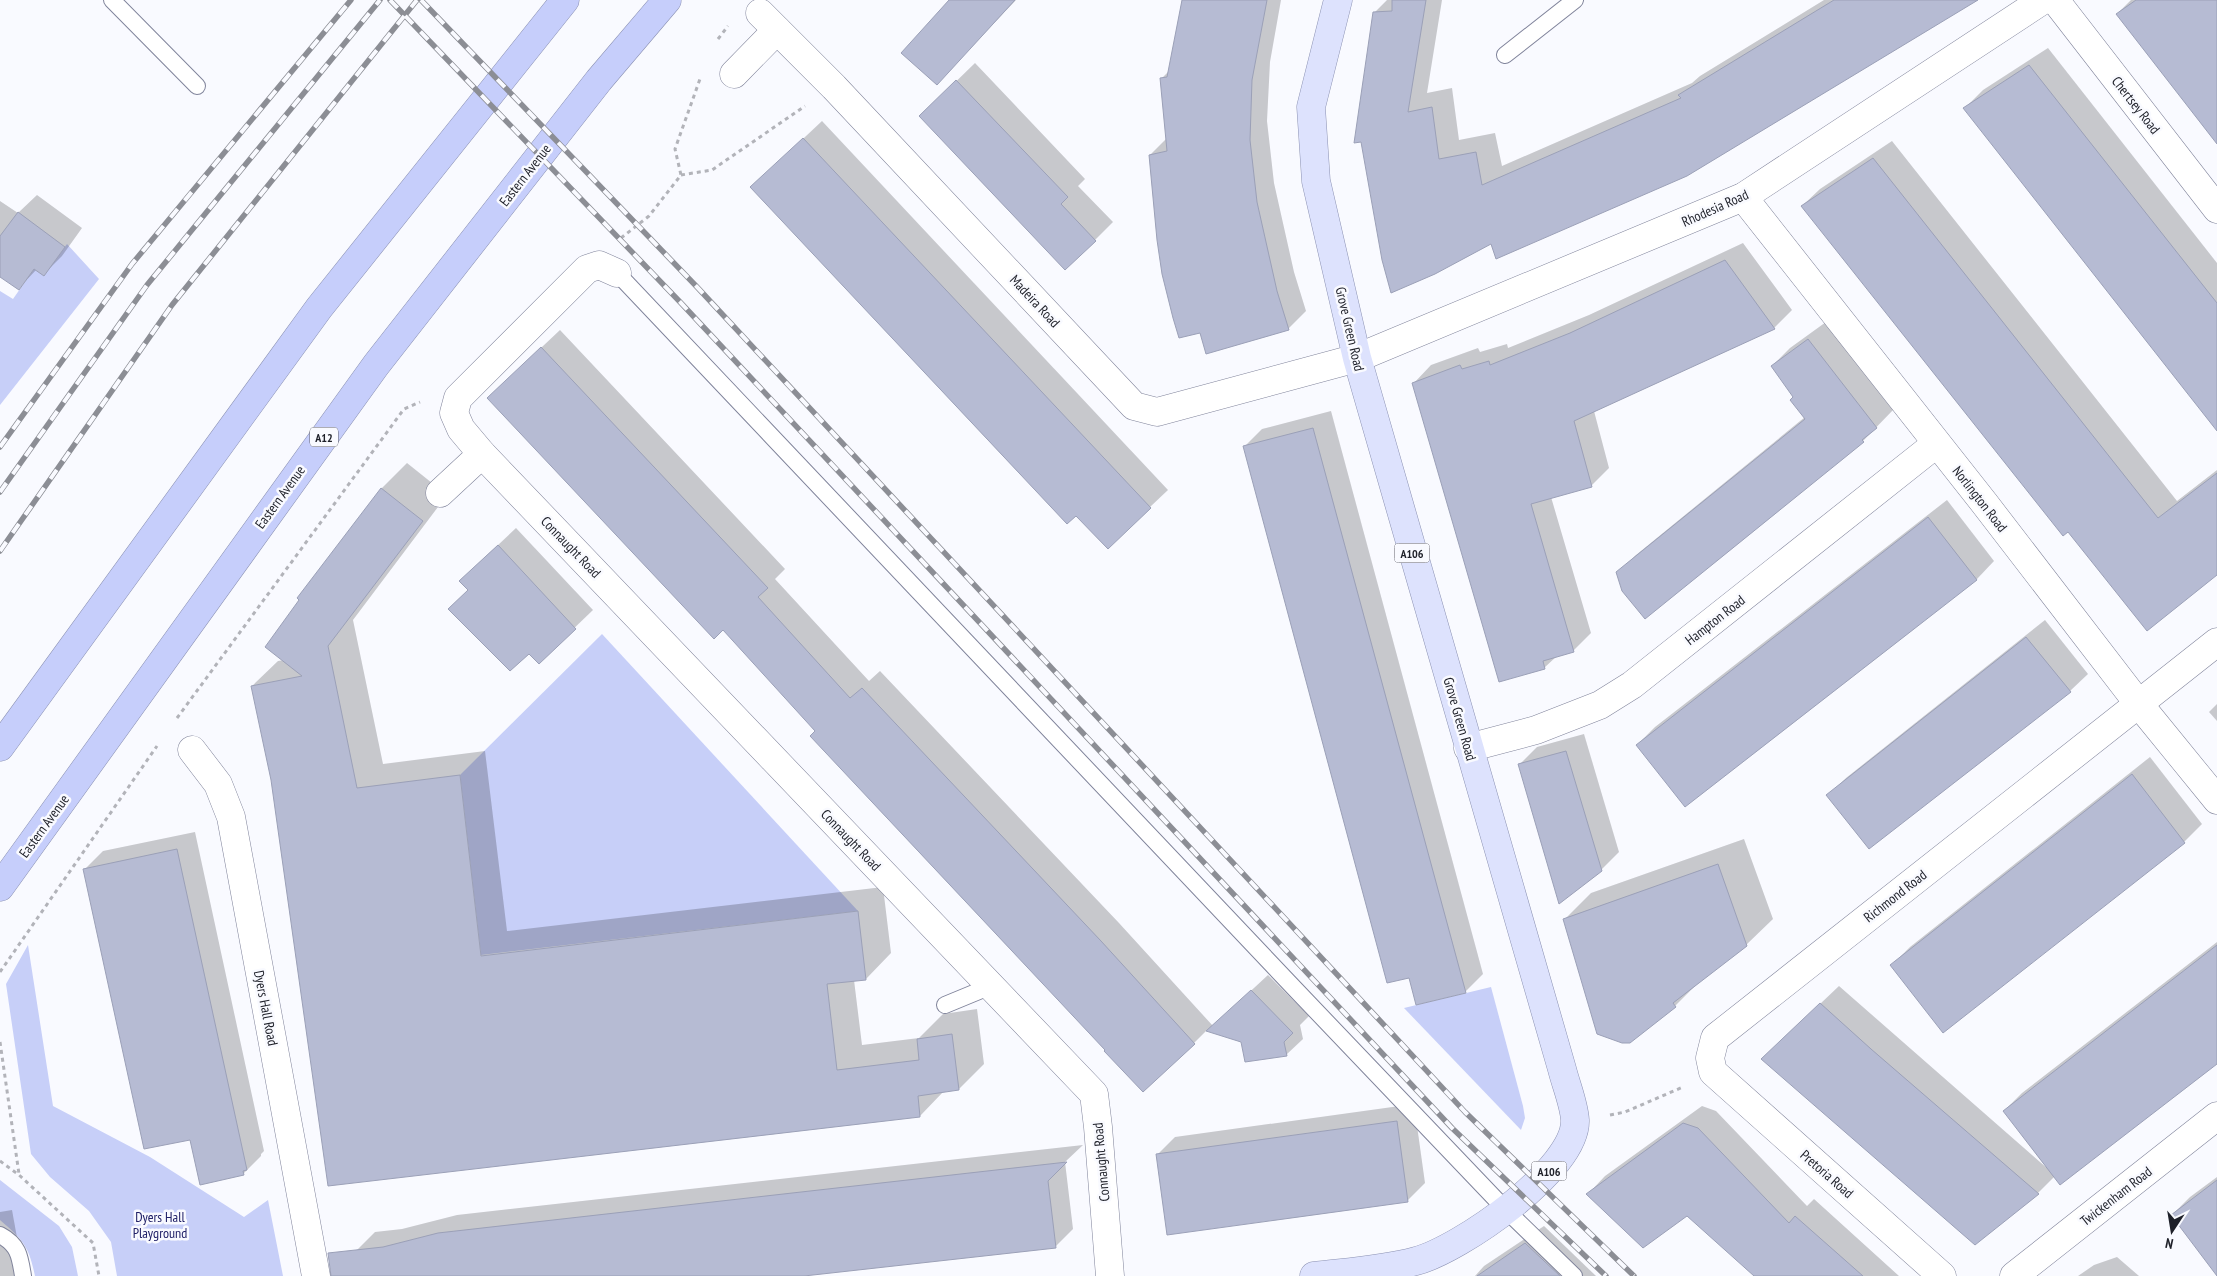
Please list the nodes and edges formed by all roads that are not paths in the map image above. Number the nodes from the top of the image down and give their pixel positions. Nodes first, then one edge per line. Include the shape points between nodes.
1 (112, 0) edge
2 (565, 0) edge
3 (667, 0) edge
4 (1338, 0) edge
5 (1575, 0) edge
6 (2044, 0) edge
7 (2055, 0) edge
8 (1505, 55) dead end
9 (734, 74) dead end
10 (197, 86) dead end
11 (1743, 198) junction
12 (2217, 210) edge
13 (618, 273) joint
14 (1357, 358) junction
15 (1936, 444) junction
16 (482, 454) junction
17 (440, 493) dead end
18 (2217, 642) edge
19 (2138, 703) junction
20 (0, 747) edge
21 (1468, 748) junction
22 (192, 750) dead end
23 (2217, 800) edge
24 (0, 887) edge
25 (991, 986) junction
26 (945, 1005) dead end
27 (1713, 1072) joint
28 (2217, 1116) edge
29 (1506, 1210) junction
30 (0, 1235) edge
31 (1420, 1268) edge
32 (23, 1276) edge
33 (316, 1276) edge
34 (1110, 1276) edge
35 (1314, 1276) edge
36 (1574, 1276) edge
37 (1942, 1276) edge
38 (2014, 1276) edge

1 - 10 lane
2 - 20 highway via 319,308
3 - 24 highway, Eastern Avenue / A12 via 599,80 376,366
4 - 14 main road, Grove Green Road / A106 via 1311,107 1316,181
5 - 8 lane
6 - 11 street, Rhodesia Road
7 - 12 street, Chertsey Road
9 - 14 street, Madeira Road via 769,21 1134,406 1158,412
11 - 14 street, Rhodesia Road
11 - 15 street, Norlington Road
13 - 16 street, Connaught Road via 599,266 587,269 458,398 454,413 461,429
13 - 29 lane
14 - 21 main road, Grove Green Road / A106
15 - 19 street, Norlington Road
15 - 21 street, Hampton Road via 1632,685 1600,705 1536,730
16 - 17 street
16 - 25 street, Connaught Road
18 - 19 street, Richmond Road
19 - 23 street, Norlington Road
19 - 27 street, Richmond Road via 1715,1038 1710,1058
21 - 29 main road, Grove Green Road / A106 via 1575,1121 1563,1155
22 - 33 street, Dyers Hall Road via 218,784 231,817
25 - 26 lane
25 - 34 street, Connaught Road via 1094,1094
27 - 37 street, Pretoria Road
28 - 38 street, Twickenham Road
29 - 31 main road, A106
29 - 36 lane
30 - 32 lane via 10,1241 19,1254
31 - 35 main road, A106

